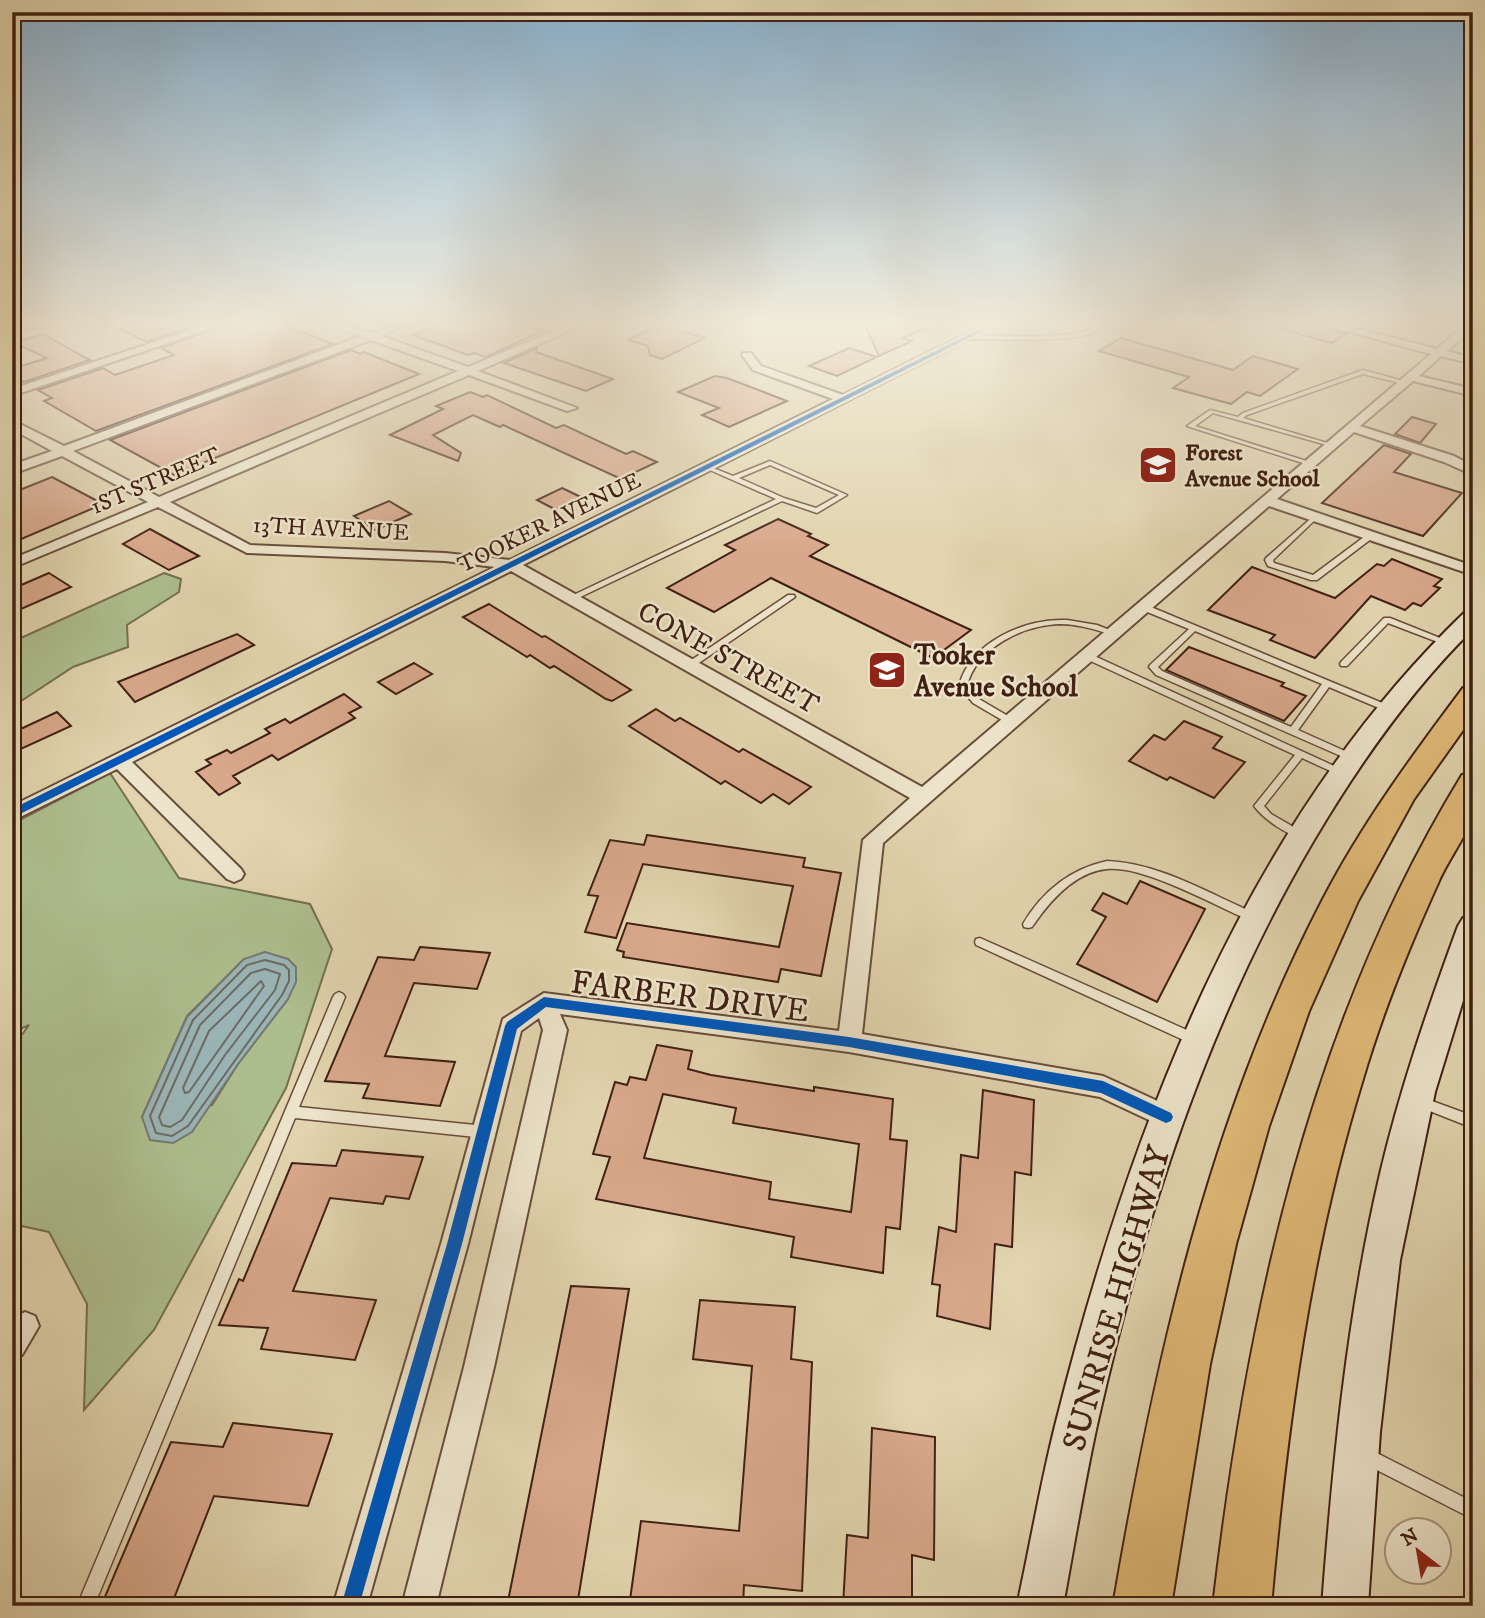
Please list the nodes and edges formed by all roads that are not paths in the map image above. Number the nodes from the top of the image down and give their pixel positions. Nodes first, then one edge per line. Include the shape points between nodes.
1 (207, 398) edge
2 (405, 398) edge
3 (542, 398) edge
4 (839, 398) edge
5 (846, 398) edge
6 (1295, 398) edge
7 (1387, 398) edge
8 (843, 399) junction
9 (571, 408) dead end
10 (1240, 418) junction
11 (12, 424) edge
12 (1353, 428) junction
13 (1332, 446) junction
14 (63, 451) junction
15 (1311, 464) junction
16 (706, 467) junction
17 (12, 470) edge
18 (1472, 471) edge
19 (734, 478) junction
20 (782, 499) junction
21 (158, 501) junction
22 (1268, 501) junction
23 (1315, 517) junction
24 (1371, 536) junction
25 (12, 564) edge
26 (510, 564) junction
27 (1473, 571) edge
28 (791, 597) dead end
29 (571, 598) junction
30 (1143, 607) junction
31 (1473, 617) edge
32 (1194, 628) junction
33 (1113, 633) junction
34 (1446, 642) junction
35 (1087, 656) junction
36 (1344, 664) dead end
37 (690, 665) junction
38 (1327, 684) junction
39 (1473, 694) edge
40 (1389, 709) junction
41 (1010, 721) junction
42 (1293, 731) junction
43 (1301, 754) junction
44 (119, 761) junction
45 (1348, 766) junction
46 (1473, 783) edge
47 (922, 796) junction
48 (12, 814) edge
49 (1303, 836) junction
50 (234, 874) dead end
51 (1256, 918) junction
52 (1028, 924) dead end
53 (1473, 926) edge
54 (981, 942) dead end
55 (339, 997) dead end
56 (544, 1002) junction
57 (1198, 1041) junction
58 (849, 1042) junction
59 (1415, 1100) junction
60 (291, 1112) junction
61 (1166, 1117) junction
62 (1473, 1122) edge
63 (485, 1132) junction
64 (1356, 1451) junction
65 (1473, 1511) edge
66 (85, 1606) edge
67 (350, 1606) edge
68 (419, 1606) edge
69 (1040, 1606) edge
70 (1142, 1606) edge
71 (1242, 1606) edge
72 (1345, 1606) edge

1 - 14 street
2 - 21 street, 1ST STREET
3 - 9 street
4 - 8 street
5 - 8 street, TOOKER AVENUE
6 - 10 lane
7 - 12 street
8 - 16 street, TOOKER AVENUE
10 - 13 lane
10 - 15 lane via 1212,411 1190,426
11 - 14 street, 13TH AVENUE
12 - 13 street
12 - 18 street
13 - 15 street
14 - 17 street
14 - 21 street, 13TH AVENUE
15 - 22 street
16 - 19 lane
16 - 26 street, TOOKER AVENUE
19 - 20 lane
19 - 20 lane via 770,463 844,495 817,511
20 - 29 lane
21 - 25 street, 1ST STREET
21 - 26 street, 13TH AVENUE via 247,549
22 - 23 street
22 - 30 street
23 - 24 street
23 - 24 lane via 1269,560 1271,564 1314,578
24 - 27 street
26 - 29 street, CONE STREET
26 - 44 street, TOOKER AVENUE
28 - 37 lane
29 - 37 street, CONE STREET
30 - 32 lane
30 - 33 street
31 - 34 main road, SUNRISE HIGHWAY
32 - 38 lane
32 - 42 lane via 1153,667
33 - 35 street
33 - 41 lane via 1076,622 1045,623 1009,635 978,657 968,667 963,686 976,701
34 - 36 lane via 1387,620
34 - 40 main road, SUNRISE HIGHWAY
35 - 41 street
35 - 43 lane
37 - 47 street, CONE STREET
38 - 40 lane
38 - 42 lane
39 - 70 highway via 1425,755 1360,859 1320,939 1267,1070 1227,1194 1189,1341
40 - 45 main road, SUNRISE HIGHWAY
41 - 47 street
42 - 45 lane
43 - 45 lane
43 - 49 lane via 1259,806
44 - 48 street, TOOKER AVENUE
44 - 50 street
45 - 49 main road, SUNRISE HIGHWAY
46 - 71 highway via 1401,920 1352,1047 1303,1214 1277,1346
47 - 58 street via 873,840
49 - 51 main road, SUNRISE HIGHWAY
51 - 52 lane via 1149,873 1107,865 1064,882
51 - 57 main road, SUNRISE HIGHWAY
53 - 59 main road
54 - 57 lane
55 - 60 lane
56 - 58 street, FARBER DRIVE
56 - 63 street, FARBER DRIVE via 511,1026
56 - 68 street, FARBER DRIVE via 555,1030
57 - 61 main road, SUNRISE HIGHWAY
58 - 61 street, FARBER DRIVE via 1103,1087
59 - 62 lane
59 - 64 main road via 1374,1294
60 - 63 lane
60 - 66 lane
61 - 69 main road, SUNRISE HIGHWAY via 1129,1232 1072,1442
63 - 67 street, FARBER DRIVE
64 - 65 lane
64 - 72 main road

